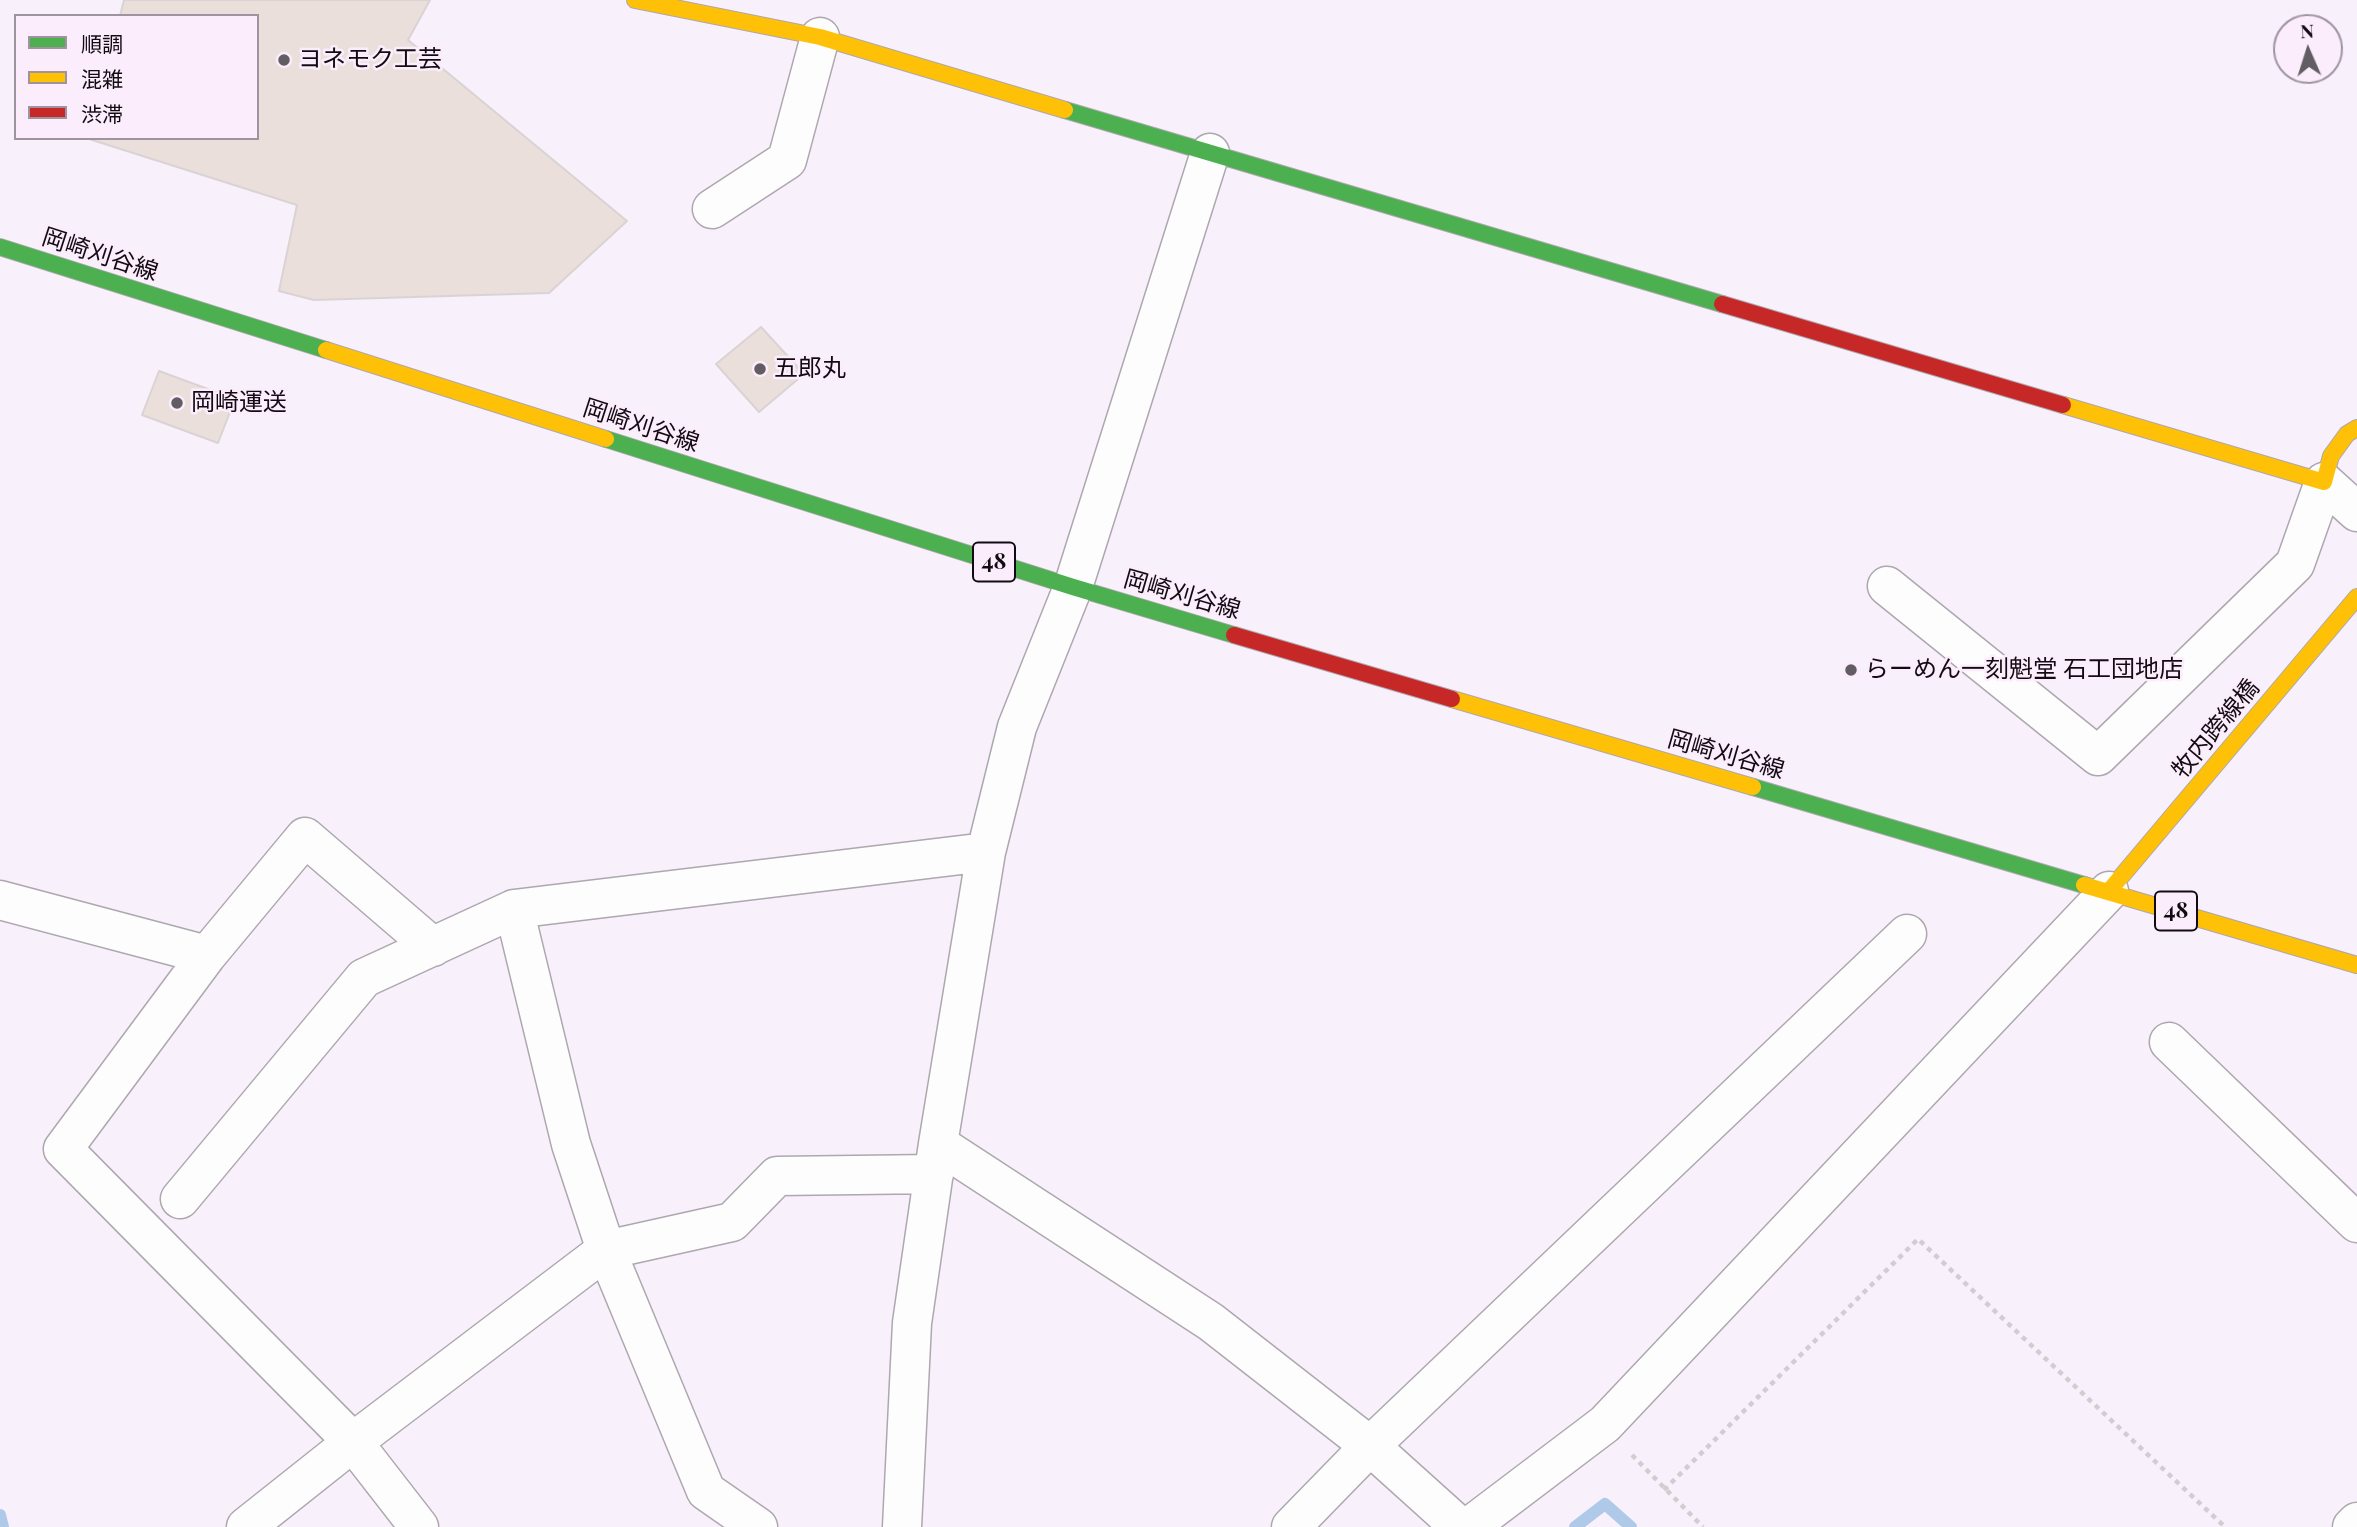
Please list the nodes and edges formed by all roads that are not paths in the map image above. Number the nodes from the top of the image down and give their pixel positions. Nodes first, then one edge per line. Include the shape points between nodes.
1 (635, 0) edge
2 (820, 37) junction
3 (1210, 153) junction
4 (712, 209) dead end
5 (0, 247) edge
6 (2357, 428) edge
7 (2324, 482) junction
8 (2357, 512) edge
9 (1886, 586) dead end
10 (1073, 587) junction
11 (2357, 597) edge
12 (986, 852) junction
13 (2109, 891) junction
14 (0, 900) edge
15 (514, 909) junction
16 (1907, 934) dead end
17 (433, 947) junction
18 (207, 955) junction
19 (2357, 965) edge
20 (2169, 1042) dead end
21 (936, 1159) junction
22 (180, 1199) dead end
23 (2357, 1223) edge
24 (606, 1250) junction
25 (353, 1442) junction
26 (1370, 1446) junction
27 (2357, 1522) edge
28 (246, 1527) edge
29 (419, 1527) edge
30 (758, 1527) edge
31 (902, 1527) edge
32 (1291, 1527) edge
33 (1460, 1527) edge
34 (1469, 1527) edge
35 (2352, 1527) edge

1 - 2 main road
2 - 3 main road
2 - 4 street via 787,160
3 - 7 main road
3 - 10 street
5 - 10 main road, 岡崎刈谷線 / 48
6 - 7 main road via 2331,456
7 - 8 street
7 - 9 street via 2295,564 2098,756
10 - 12 street via 1017,727
10 - 13 main road, 岡崎刈谷線 / 48
11 - 13 main road, 牧内跨線橋
12 - 15 street
12 - 21 street
13 - 19 main road, 岡崎刈谷線 / 48
13 - 34 street via 1605,1424
14 - 18 street
15 - 17 street
15 - 24 street via 570,1144
16 - 26 street
17 - 18 street via 305,837
17 - 22 street via 364,978
18 - 25 street via 64,1149
20 - 23 street
21 - 24 street via 777,1176 732,1222
21 - 26 street via 1212,1322
21 - 31 street via 912,1323
24 - 25 street
24 - 30 street via 706,1491
25 - 28 street
25 - 29 street
26 - 32 street
26 - 33 street
27 - 35 street

